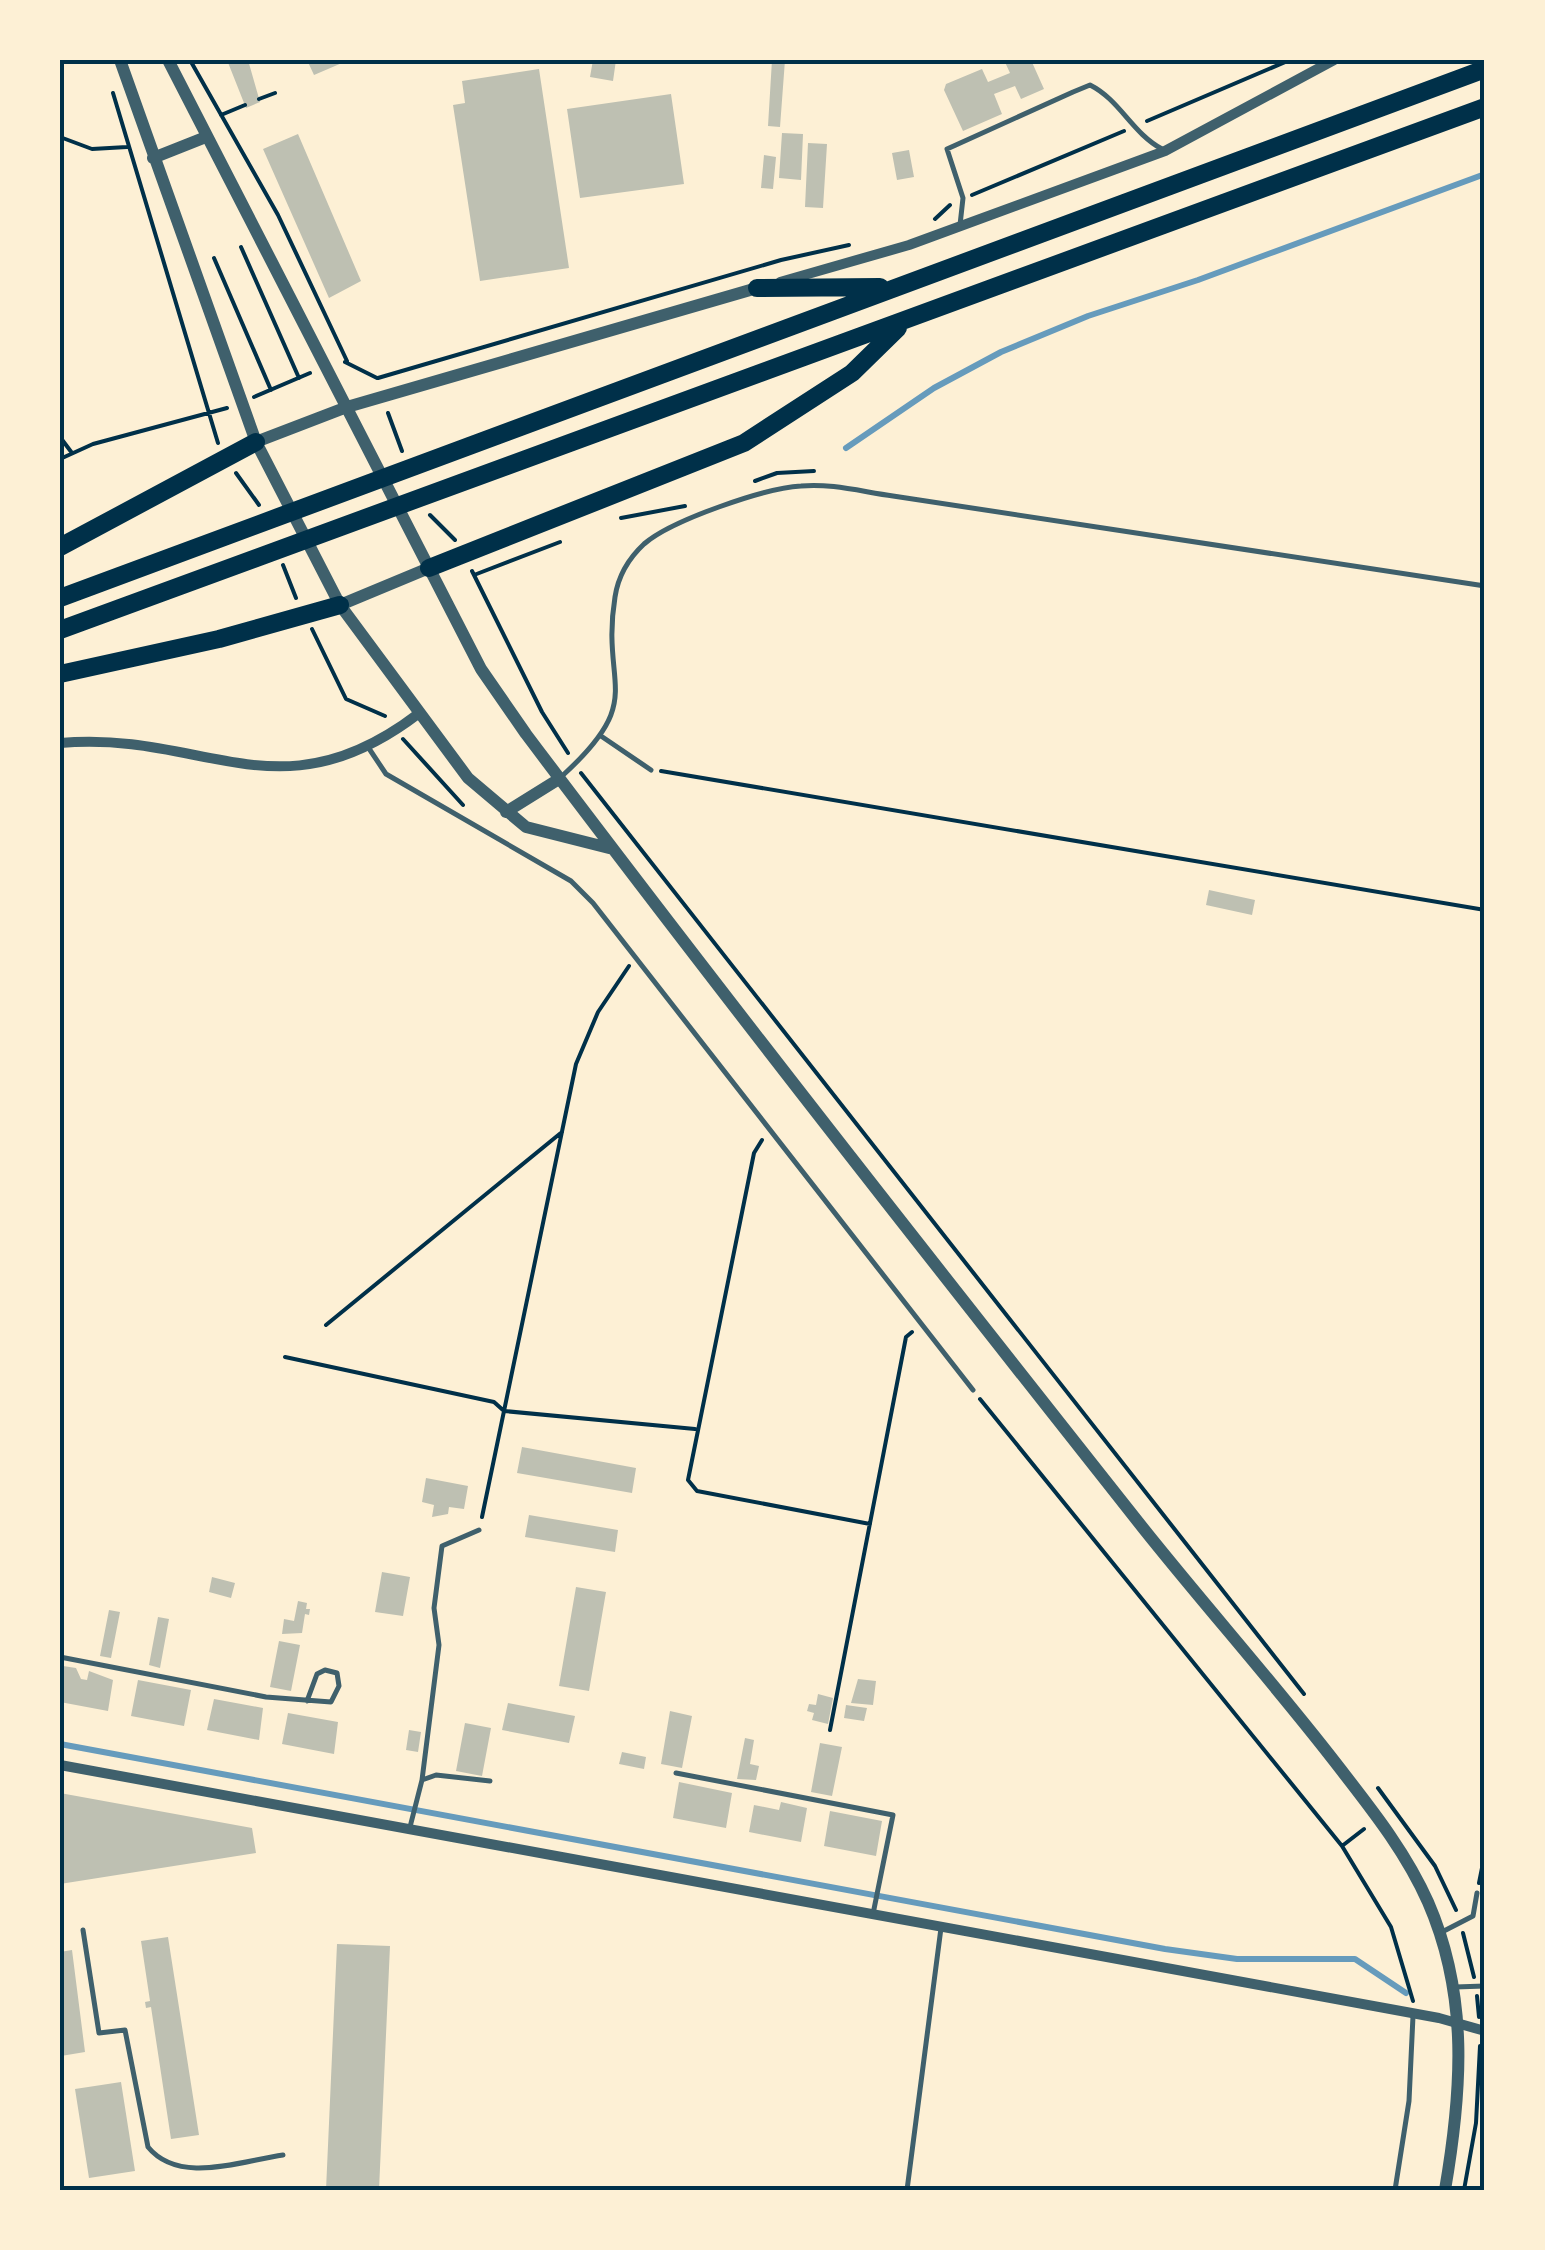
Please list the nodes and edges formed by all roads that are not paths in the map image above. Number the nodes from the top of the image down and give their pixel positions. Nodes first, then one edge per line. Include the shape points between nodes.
1 (120, 60) edge
2 (168, 60) edge
3 (1334, 60) edge
4 (1485, 69) edge
5 (1485, 107) edge
6 (206, 137) junction
7 (1165, 150) junction
8 (153, 158) junction
9 (959, 228) junction
10 (896, 287) junction
11 (758, 288) junction
12 (906, 321) junction
13 (348, 407) junction
14 (256, 442) junction
15 (60, 547) edge
16 (428, 568) junction
17 (1485, 586) edge
18 (60, 598) edge
19 (340, 606) junction
20 (60, 630) edge
21 (60, 674) edge
22 (418, 714) junction
23 (601, 736) junction
24 (60, 743) edge
25 (368, 748) junction
26 (651, 770) road end
27 (560, 778) junction
28 (506, 812) junction
29 (613, 849) junction
30 (973, 1390) road end
31 (479, 1530) road end
32 (60, 1657) edge
33 (307, 1700) junction
34 (60, 1765) edge
35 (676, 1774) dead end
36 (422, 1780) junction
37 (490, 1781) dead end
38 (410, 1825) junction
39 (1478, 1893) road end
40 (874, 1911) junction
41 (941, 1928) junction
42 (82, 1930) dead end
43 (1440, 1933) junction
44 (1485, 1986) edge
45 (1455, 1988) junction
46 (1413, 2016) junction
47 (1458, 2022) junction
48 (1483, 2037) edge
49 (283, 2155) dead end
50 (907, 2190) edge
51 (1395, 2190) edge
52 (1445, 2190) edge

1 - 8 street
2 - 6 street
3 - 7 street
4 - 10 highway
5 - 12 highway
6 - 8 street
6 - 13 street
7 - 9 street
7 - 9 lane via 1145,140 1106,93 1090,85 947,149 963,198
8 - 14 street
9 - 11 street
10 - 11 highway
10 - 18 highway
11 - 13 street
12 - 16 highway via 852,373 744,443
12 - 20 highway
13 - 14 street
13 - 16 street
14 - 15 highway
14 - 19 street
16 - 19 street
16 - 27 street via 481,668
17 - 23 lane via 893,496 780,488 668,530 630,559 615,597 619,685
19 - 21 highway
19 - 22 street
22 - 25 street
22 - 28 street via 468,778
23 - 26 lane
23 - 27 lane
24 - 25 street via 101,742 292,769
25 - 30 lane via 386,774 571,881
27 - 28 street
27 - 29 street
28 - 29 street via 526,827
29 - 43 street via 1379,1818
31 - 36 lane via 442,1546 434,1608 440,1644
32 - 33 lane
33 - 33 lane via 330,1702 340,1686 337,1673 317,1674
34 - 38 street
35 - 40 lane via 893,1815
36 - 37 lane via 436,1775
36 - 38 lane
38 - 40 street
39 - 43 lane via 1473,1916
40 - 41 street
41 - 46 street
41 - 50 lane
42 - 49 lane via 99,2033 126,2030 148,2147 160,2162 184,2170
43 - 45 street
44 - 45 lane
45 - 47 street
46 - 47 street
46 - 51 lane via 1410,2102
47 - 48 street
47 - 52 street via 1458,2102

